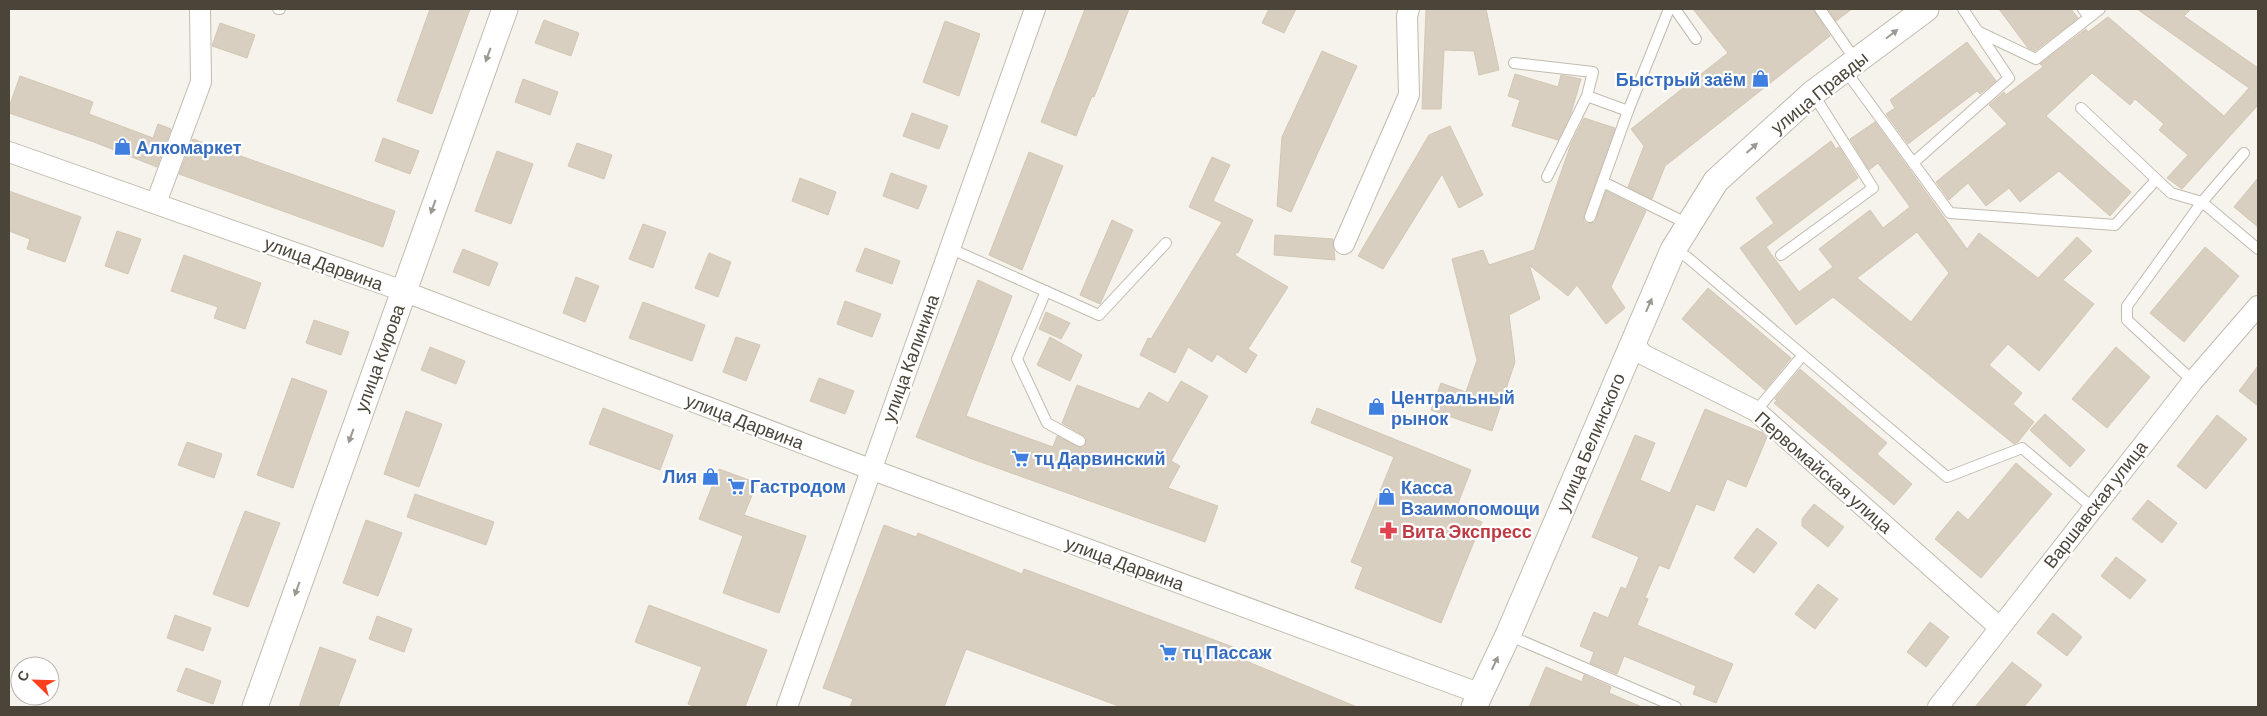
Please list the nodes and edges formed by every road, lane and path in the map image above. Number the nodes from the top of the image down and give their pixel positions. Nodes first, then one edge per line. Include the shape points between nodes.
1 (200, 9) edge
2 (505, 9) edge
3 (1035, 9) edge
4 (1668, 9) edge
5 (1675, 9) edge
6 (1820, 9) edge
7 (1926, 9) edge
8 (1962, 9) edge
9 (2100, 9) edge
10 (1403, 11) edge
11 (2086, 13) edge
12 (1976, 30) junction
13 (1696, 39) dead end
14 (1514, 63) dead end
15 (1851, 65) junction
16 (1812, 93) junction
17 (1587, 96) junction
18 (2081, 108) dead end
19 (1628, 111) junction
20 (9, 152) edge
21 (2244, 153) dead end
22 (1913, 163) junction
23 (1547, 177) dead end
24 (2156, 180) junction
25 (1716, 181) joint
26 (1603, 182) junction
27 (2202, 202) junction
28 (156, 203) junction
29 (1590, 217) dead end
30 (1689, 224) junction
31 (1166, 243) dead end
32 (1344, 244) dead end
33 (949, 248) junction
34 (2258, 249) edge
35 (1673, 250) junction
36 (1781, 255) dead end
37 (403, 291) junction
38 (1046, 291) junction
39 (2258, 306) edge
40 (1632, 343) junction
41 (1802, 356) junction
42 (2193, 381) junction
43 (1756, 411) junction
44 (1080, 441) dead end
45 (870, 469) junction
46 (2092, 507) junction
47 (1999, 627) junction
48 (1508, 635) junction
49 (1478, 700) edge
50 (255, 707) edge
51 (787, 707) edge
52 (1676, 707) edge
53 (1938, 707) edge

1 - 28 street via 201,82
2 -> 37 street, улица Кирова
3 - 33 street, улица Калинина
4 - 19 lane
5 - 13 lane
6 - 15 lane
15 -> 7 street, улица Правды
8 - 12 lane
9 - 11 lane
10 - 32 street via 1409,95
11 - 12 lane via 2036,58
12 - 22 lane via 2009,78
14 - 17 lane via 1593,72
15 - 16 street, улица Правды
15 - 22 lane
25 -> 16 street, улица Правды
16 - 36 lane via 1873,188
17 - 19 lane
17 - 23 lane
18 - 24 lane
19 - 26 lane
20 - 28 street, улица Дарвина
21 - 27 lane
22 - 24 lane via 1950,213 2115,225
24 - 27 lane via 2171,193
25 - 30 street, улица Белинского
26 - 29 lane
26 - 30 lane
27 - 34 lane
27 - 42 lane via 2127,306 2127,320
28 - 37 street, улица Дарвина
30 - 35 street, улица Белинского
31 - 38 lane via 1099,314
33 - 38 lane
33 - 45 street, улица Калинина
40 -> 35 street, улица Белинского
35 - 41 lane via 1687,257
37 - 45 street, улица Дарвина
37 -> 50 street, улица Кирова
38 - 44 lane via 1017,359 1046,423
39 - 42 street, Варшавская улица
40 - 43 street, Первомайская улица via 1644,355
40 - 48 street, улица Белинского
41 - 43 lane
41 - 46 lane via 1947,477 2022,448
42 - 46 street, Варшавская улица
43 - 47 street, Первомайская улица
45 - 49 street, улица Дарвина
45 - 51 street, улица Калинина
46 - 47 street, Варшавская улица
47 - 53 street, Варшавская улица
49 -> 48 street, улица Белинского
48 - 52 lane

